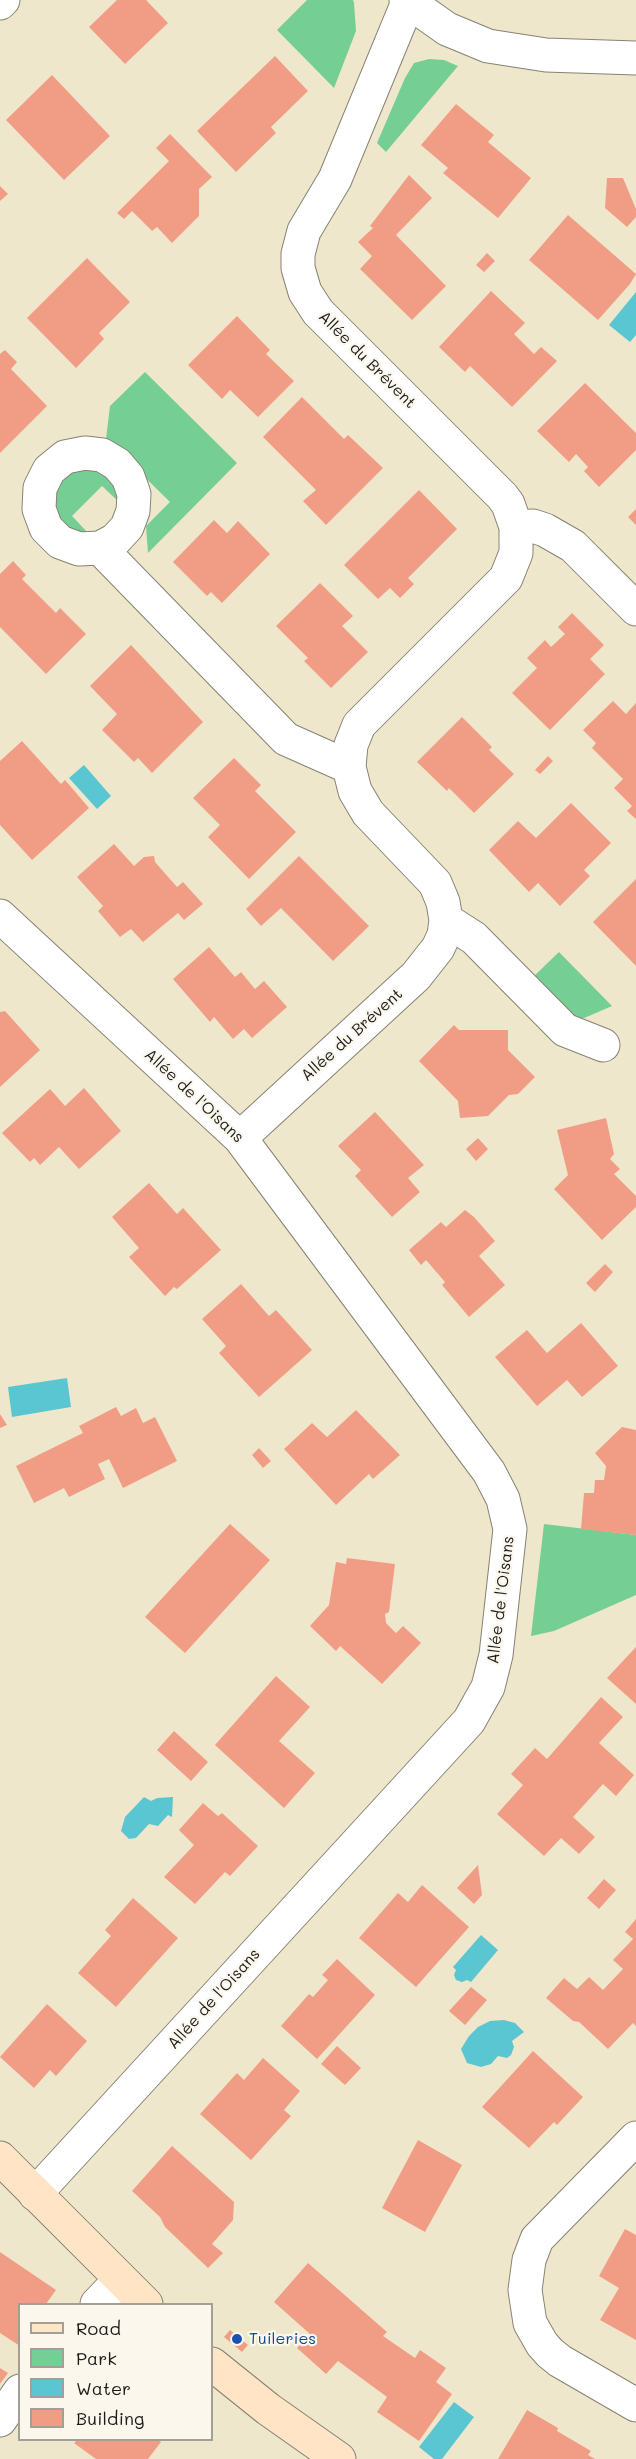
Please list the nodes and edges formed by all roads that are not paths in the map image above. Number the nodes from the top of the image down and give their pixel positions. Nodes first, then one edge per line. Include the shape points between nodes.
1 (407, 1) edge
2 (636, 58) edge
3 (516, 527) junction
4 (100, 548) dead end
5 (636, 609) edge
6 (348, 767) junction
7 (0, 916) edge
8 (446, 920) junction
9 (603, 1045) dead end
10 (240, 1138) junction
11 (636, 2138) edge
12 (0, 2158) edge
13 (35, 2194) junction
14 (120, 2280) junction
15 (98, 2303) edge
16 (145, 2303) edge
17 (213, 2365) edge
18 (18, 2394) edge
19 (636, 2406) edge
20 (0, 2420) edge
21 (339, 2459) edge

1 - 2 street via 447,28 488,46 546,55
1 - 3 street, Allée du Brévent via 335,178 304,231 298,268 304,292 318,312 495,487 508,504
3 - 5 street via 533,526 573,546
3 - 6 street, Allée du Brévent via 516,553 506,578 359,725
4 - 6 street via 286,739
6 - 8 street via 355,791 368,813 435,883
7 - 10 street, Allée de l'Oisans
8 - 9 street via 474,938 565,1030
8 - 10 street, Allée du Brévent via 438,948 416,976
10 - 13 street, Allée de l'Oisans via 489,1472 503,1499 510,1529 496,1654 488,1687 469,1721
11 - 19 street via 537,2239 525,2290 530,2323 546,2348 560,2361
12 - 13 main road
13 - 14 main road
14 - 15 street
14 - 16 main road
17 - 21 main road
18 - 20 street

